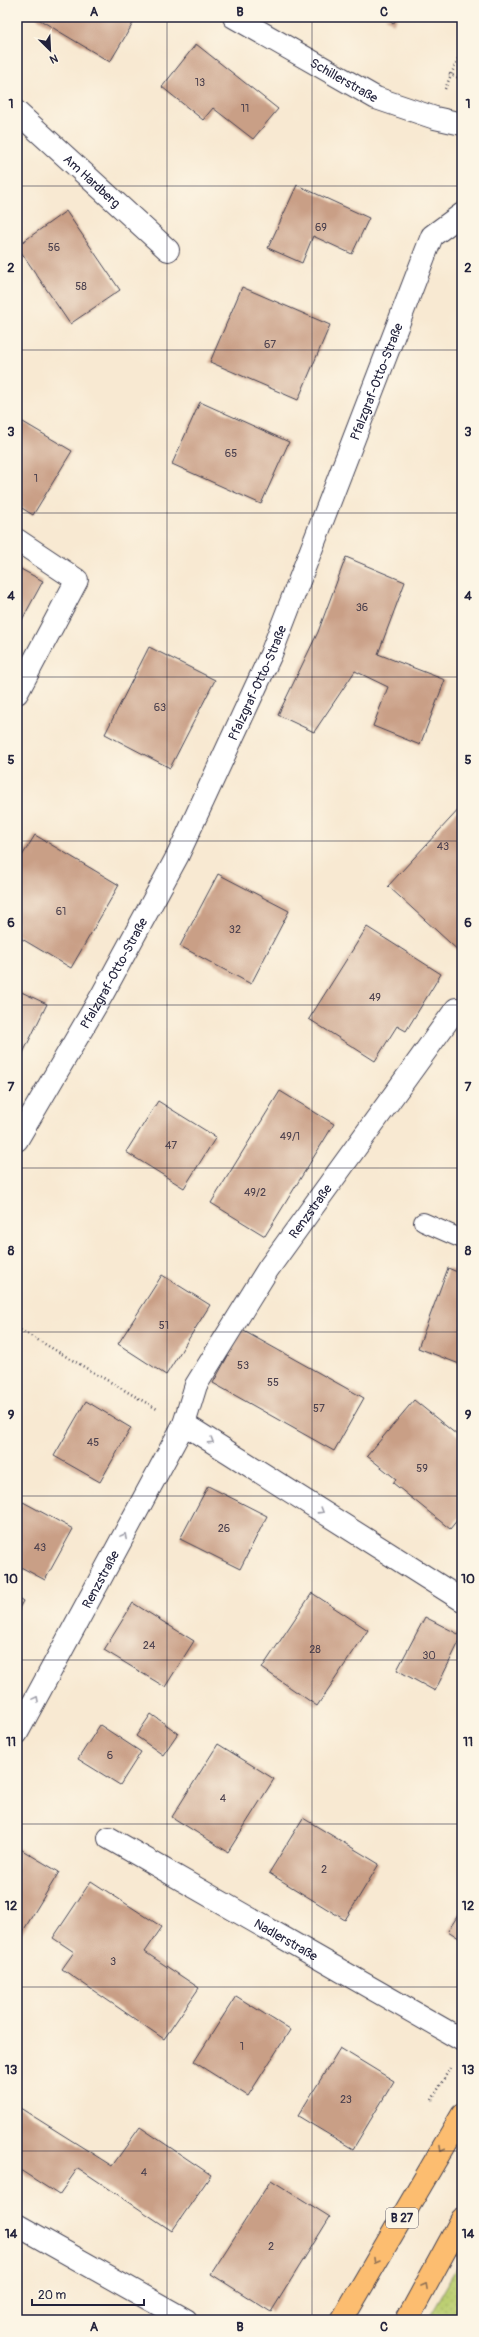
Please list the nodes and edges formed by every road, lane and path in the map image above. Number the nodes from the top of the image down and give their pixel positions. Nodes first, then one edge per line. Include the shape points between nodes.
1 (234, 17) edge
2 (462, 49) edge
3 (449, 74) junction
4 (462, 79) edge
5 (17, 112) edge
6 (435, 118) junction
7 (462, 124) edge
8 (462, 214) edge
9 (168, 250) dead end
10 (17, 540) edge
11 (17, 693) edge
12 (456, 1009) dead end
13 (17, 1140) edge
14 (423, 1222) dead end
15 (462, 1239) edge
16 (17, 1328) edge
17 (164, 1412) dead end
18 (184, 1424) junction
19 (462, 1600) edge
20 (17, 1733) edge
21 (109, 1838) dead end
22 (462, 2040) edge
23 (462, 2115) edge
24 (462, 2219) edge
25 (17, 2225) edge
26 (186, 2320) edge
27 (342, 2320) edge
28 (406, 2320) edge

1 - 6 street, Schillerstraße via 376,98
2 - 3 path
3 - 4 path
3 - 6 path
5 - 9 street, Am Hardberg
6 - 7 street, Schillerstraße
8 - 13 street, Pfalzgraf-Otto-Straße via 432,236 271,654 178,855 102,995
10 - 11 street via 77,580
12 - 18 street, Renzstraße via 268,1269 196,1385
14 - 15 lane
16 - 17 path
18 -> 19 street
20 -> 18 street, Renzstraße
21 - 22 street, Nadlerstraße
23 -> 27 main road, B 27
28 -> 24 main road
25 - 26 street

